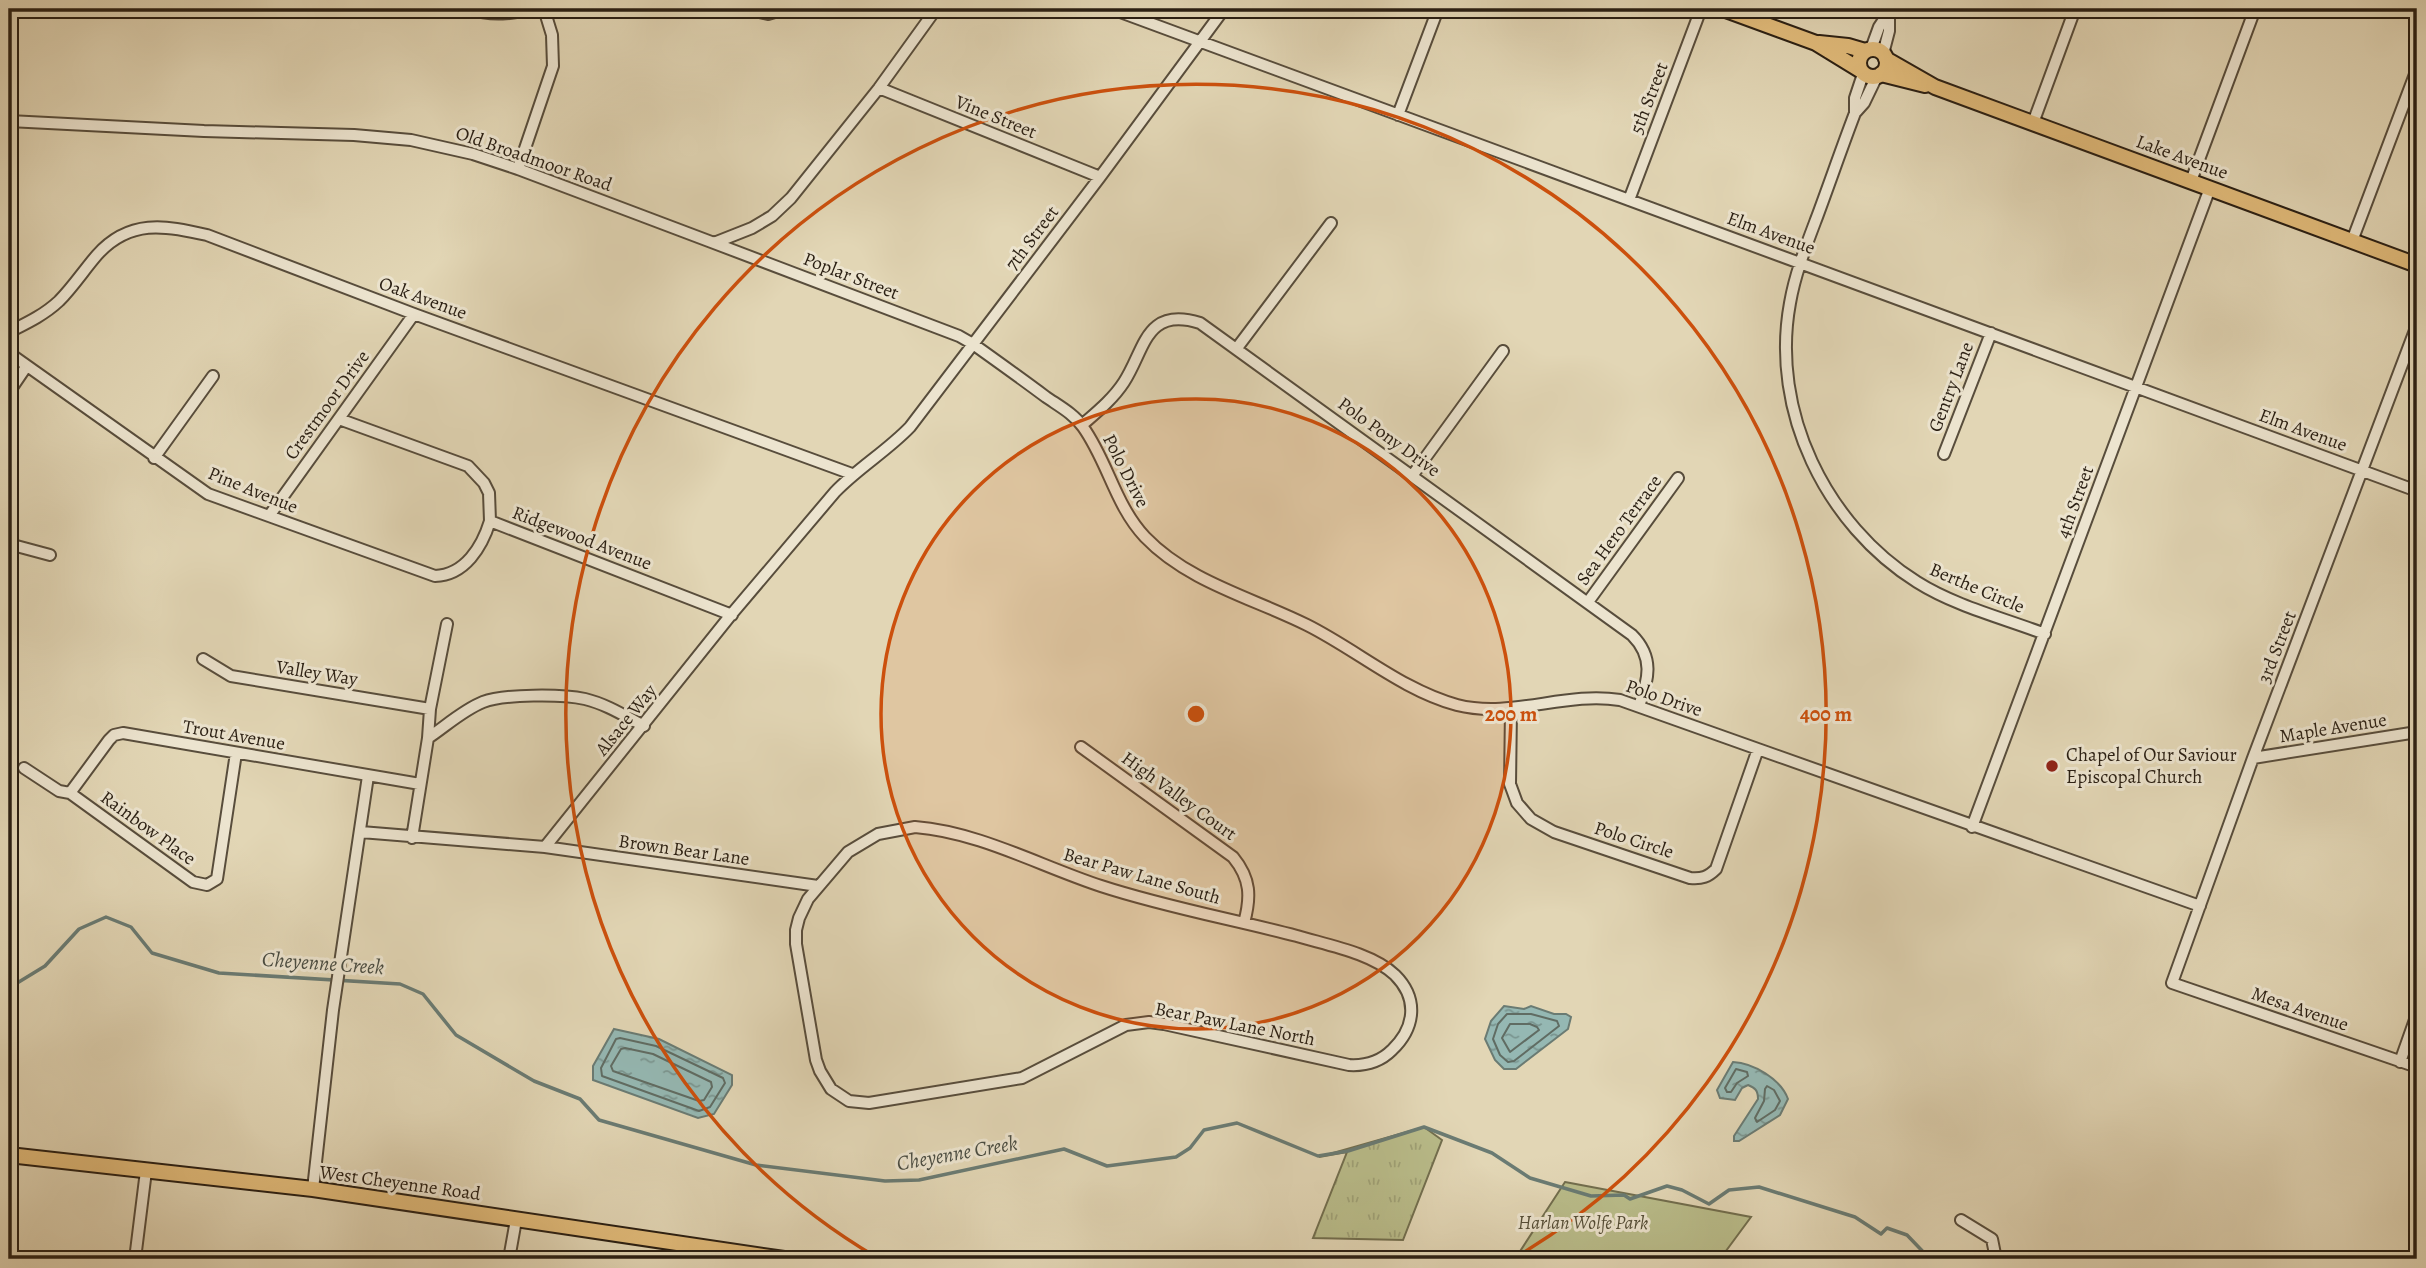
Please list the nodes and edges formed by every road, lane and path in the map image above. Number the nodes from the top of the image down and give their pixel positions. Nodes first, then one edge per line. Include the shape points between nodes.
1 (470, 9) edge
2 (537, 9) edge
3 (544, 9) edge
4 (746, 9) edge
5 (785, 9) edge
6 (936, 9) edge
7 (1112, 9) edge
8 (1224, 9) edge
9 (1438, 9) edge
10 (1701, 9) edge
11 (1723, 9) edge
12 (2075, 9) edge
13 (2255, 9) edge
14 (1890, 11) edge
15 (1200, 41) junction
16 (1816, 43) junction
17 (1877, 54) junction
18 (2417, 69) edge
19 (1870, 73) junction
20 (1933, 86) junction
21 (879, 88) junction
22 (1398, 115) junction
23 (9, 121) edge
24 (2033, 123) junction
25 (518, 169) junction
26 (1100, 177) junction
27 (2191, 181) junction
28 (2210, 188) junction
29 (1629, 200) junction
30 (1331, 223) dead end
31 (2353, 241) junction
32 (714, 243) junction
33 (1800, 262) junction
34 (2417, 265) edge
35 (414, 314) junction
36 (2417, 325) edge
37 (9, 332) edge
38 (1990, 333) junction
39 (974, 344) junction
40 (1237, 348) junction
41 (1503, 351) dead end
42 (9, 353) edge
43 (26, 367) junction
44 (214, 376) dead end
45 (2136, 386) junction
46 (9, 392) edge
47 (339, 419) junction
48 (1082, 425) junction
49 (1944, 454) dead end
50 (154, 458) junction
51 (2363, 471) junction
52 (852, 474) junction
53 (1412, 476) junction
54 (1678, 478) dead end
55 (2417, 491) edge
56 (269, 516) junction
57 (490, 522) junction
58 (9, 544) edge
59 (50, 555) dead end
60 (1588, 603) junction
61 (732, 615) junction
62 (447, 625) dead end
63 (2045, 634) junction
64 (204, 659) dead end
65 (1639, 706) junction
66 (430, 709) junction
67 (1511, 709) junction
68 (644, 726) junction
69 (2417, 732) edge
70 (428, 738) junction
71 (1081, 747) dead end
72 (1758, 749) junction
73 (236, 753) junction
74 (2253, 758) junction
75 (24, 768) dead end
76 (369, 776) junction
77 (420, 784) junction
78 (70, 793) junction
79 (1972, 827) junction
80 (361, 832) junction
81 (412, 838) junction
82 (545, 847) junction
83 (818, 886) junction
84 (2200, 906) junction
85 (1244, 923) junction
86 (2172, 984) joint
87 (1411, 1009) joint
88 (2417, 1014) edge
89 (2400, 1062) junction
90 (2417, 1068) edge
91 (9, 1155) edge
92 (146, 1171) junction
93 (313, 1189) junction
94 (516, 1220) junction
95 (1961, 1220) dead end
96 (754, 1257) edge
97 (135, 1259) edge
98 (509, 1259) edge
99 (784, 1259) edge
100 (1996, 1259) edge

1 - 2 street via 492,14
3 - 25 street via 552,35 552,66
4 - 5 street via 768,14
6 - 21 street
7 - 15 street, Elm Avenue
8 - 15 street, 7th Street
9 - 22 street
10 - 29 street, 5th Street
11 - 16 main road, Lake Avenue
12 - 24 street
13 - 27 street
14 - 17 street via 1889,31
15 - 22 street, Elm Avenue
15 - 26 street, 7th Street
16 - 17 main road, Lake Avenue
16 - 19 main road, Lake Avenue
17 - 19 main road via 1885,70
17 - 19 main road via 1859,63
17 - 20 main road, Lake Avenue
18 - 31 street
19 - 20 main road, Lake Avenue
19 - 33 street, Berthe Circle via 1855,98 1855,113
20 - 24 main road, Lake Avenue
21 - 26 street, Vine Street
21 - 32 street via 782,207 752,228
22 - 29 street, Elm Avenue
23 - 25 street, Old Broadmoor Road via 411,140
24 - 27 main road, Lake Avenue
25 - 32 street, Old Broadmoor Road
26 - 39 street, 7th Street
27 - 28 main road, Lake Avenue
28 - 31 main road, Lake Avenue
28 - 45 street, 4th Street
29 - 33 street, Elm Avenue
30 - 40 street
31 - 34 main road, Lake Avenue
32 - 39 street, Poplar Street
33 - 38 street, Elm Avenue
33 - 63 street, Berthe Circle via 1787,326 1788,372 1807,452 1833,499 1881,555 1919,583
35 - 37 street, Oak Avenue via 207,236 164,226 136,229 111,243 58,302
35 - 47 street, Crestmoor Drive
35 - 52 street, Oak Avenue
36 - 51 street, 3rd Street
38 - 45 street, Elm Avenue
38 - 49 street, Gentry Lane
39 - 48 street, Polo Drive
39 - 52 street, 7th Street via 911,427
40 - 48 street, Polo Pony Drive via 1200,323 1165,322 1149,333 1115,395
40 - 53 street, Polo Pony Drive
41 - 53 street
42 - 43 street, Pine Avenue
43 - 46 street
43 - 50 street, Pine Avenue
44 - 50 street
45 - 51 street, Elm Avenue
45 - 63 street, 4th Street
47 - 56 street, Crestmoor Drive
47 - 57 street, Ridgewood Avenue via 468,466 489,493
48 - 67 street, Polo Drive via 1126,514 1170,560 1309,626 1425,693 1472,708
50 - 56 street, Pine Avenue via 208,494
51 - 55 street, Elm Avenue
51 - 74 street, 3rd Street
52 - 61 street, Alsace Way
53 - 60 street, Polo Pony Drive
54 - 60 street, Sea Hero Terrace
56 - 57 street, Pine Avenue via 435,576 447,576 467,561 479,548
57 - 61 street, Ridgewood Avenue
58 - 59 street
60 - 65 street, Polo Pony Drive via 1641,643 1649,675
61 - 68 street, Alsace Way
62 - 66 street
63 - 79 street, 4th Street
64 - 66 street, Valley Way via 232,676
65 - 67 street, Polo Drive via 1608,698 1577,698
65 - 72 street, Polo Drive
66 - 70 street
67 - 72 street, Polo Circle via 1510,784 1517,803 1531,819 1555,832 1690,878 1709,876 1716,869
68 - 70 street via 585,699 509,697 471,708
68 - 82 street, Alsace Way
69 - 74 street, Maple Avenue
70 - 77 street
71 - 85 street, High Valley Court via 1233,857 1248,881 1250,903
72 - 79 street, Polo Drive
73 - 76 street, Trout Avenue
73 - 78 street, Trout Avenue via 114,735
73 - 78 street, Rainbow Place via 217,879 206,885 193,882
74 - 84 street, 3rd Street
75 - 78 street, Rainbow Place
76 - 77 street, Trout Avenue
76 - 80 street
77 - 81 street
79 - 84 street, Polo Drive
80 - 81 street
80 - 93 street via 333,1010
81 - 82 street
82 - 83 street, Brown Bear Lane
83 - 85 street, Bear Paw Lane South via 862,842 898,829 924,828 973,838 1125,894
83 - 87 street, Bear Paw Lane North via 803,908 796,944 816,1060 831,1089 849,1101 1022,1078 1137,1023 1164,1024 1363,1066 1387,1055 1406,1035
84 - 86 street, 3rd Street
85 - 87 street, Bear Paw Lane South via 1329,945 1377,964 1399,981
86 - 89 street, Mesa Avenue
88 - 89 street
89 - 90 street, Mesa Avenue
91 - 92 main road, West Cheyenne Road
92 - 93 main road, West Cheyenne Road
92 - 97 street
93 - 94 main road, West Cheyenne Road
94 - 96 main road, West Cheyenne Road
94 - 98 street
95 - 100 street via 1992,1239
96 - 99 main road, West Cheyenne Road

